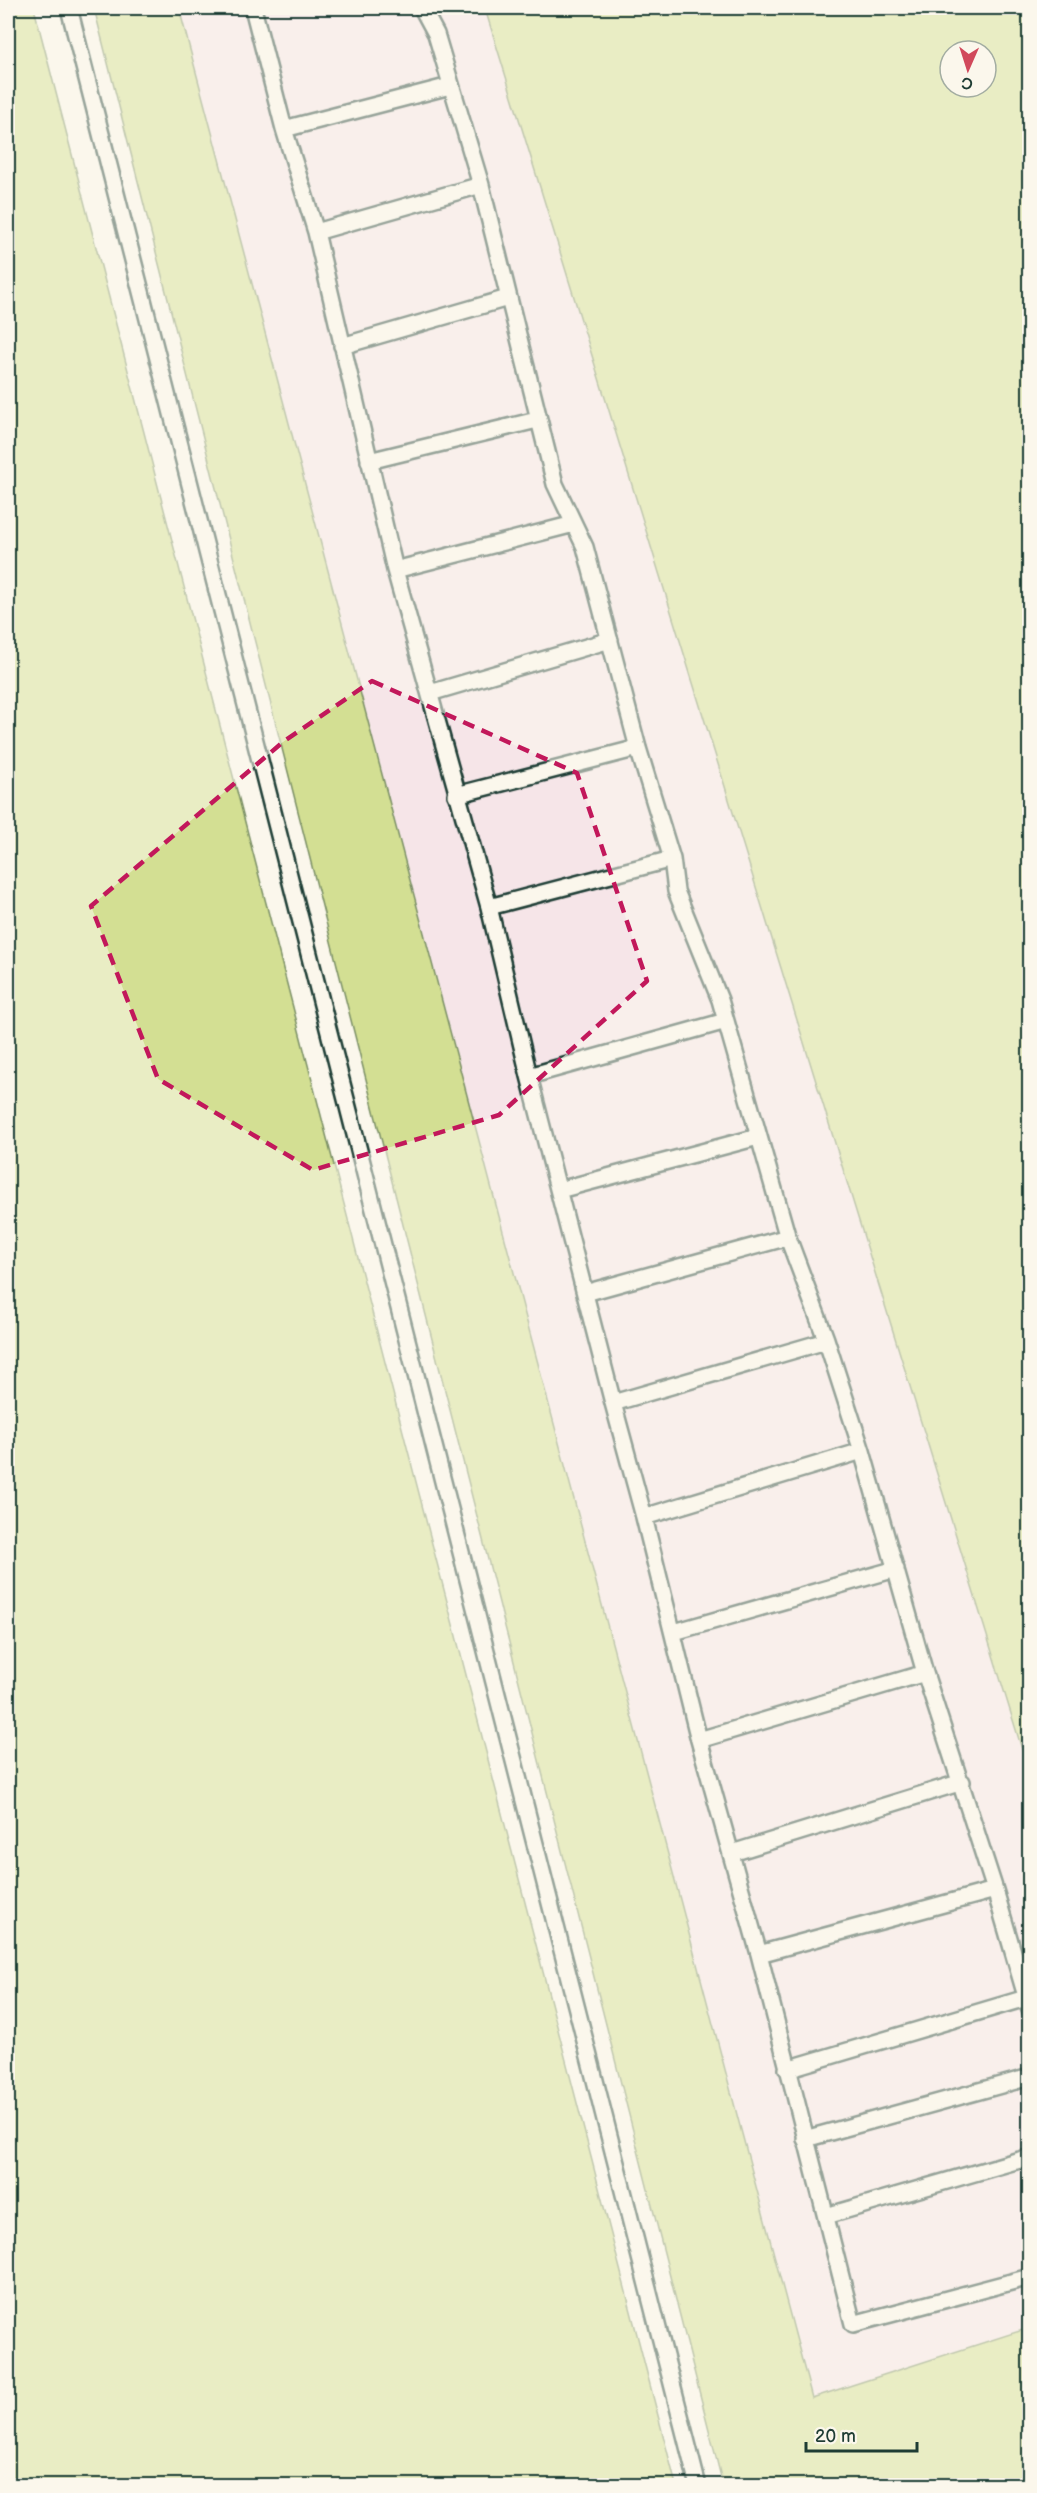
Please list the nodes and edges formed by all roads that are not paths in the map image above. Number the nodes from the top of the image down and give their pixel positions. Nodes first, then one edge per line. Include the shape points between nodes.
1 (69, 8) edge
2 (253, 8) edge
3 (422, 8) edge
4 (450, 86) junction
5 (284, 129) junction
6 (482, 185) junction
7 (316, 232) junction
8 (508, 298) junction
9 (342, 346) junction
10 (537, 420) junction
11 (369, 461) junction
12 (574, 525) junction
13 (395, 570) junction
14 (610, 640) junction
15 (430, 693) junction
16 (638, 748) junction
17 (456, 795) junction
18 (672, 859) junction
19 (489, 907) junction
20 (726, 1021) junction
21 (529, 1077) junction
22 (758, 1137) junction
23 (559, 1190) junction
24 (788, 1238) junction
25 (585, 1293) junction
26 (826, 1341) junction
27 (613, 1403) junction
28 (862, 1451) junction
29 (644, 1517) junction
30 (896, 1569) junction
31 (674, 1632) junction
32 (925, 1673) junction
33 (699, 1740) junction
34 (962, 1782) junction
35 (732, 1853) junction
36 (995, 1890) junction
37 (759, 1954) junction
38 (1028, 2004) edge
39 (788, 2068) junction
40 (1029, 2077) edge
41 (805, 2139) junction
42 (1029, 2157) edge
43 (826, 2216) junction
44 (1029, 2277) edge
45 (698, 2486) edge

1 - 45 lane
2 - 5 lane
3 - 4 lane via 436,34
4 - 5 lane
4 - 6 lane
5 - 7 lane
6 - 7 lane
6 - 8 lane
7 - 9 lane
8 - 9 lane
8 - 10 lane
9 - 11 lane
10 - 11 lane
10 - 12 lane via 555,484
11 - 13 lane
12 - 13 lane
12 - 14 lane via 585,547
13 - 15 lane
14 - 15 lane
14 - 16 lane
15 - 17 lane
16 - 17 lane
16 - 18 lane
17 - 19 lane
18 - 19 lane
18 - 20 lane via 676,891
19 - 21 lane
20 - 21 lane
20 - 22 lane
21 - 23 lane
22 - 23 lane
22 - 24 lane
23 - 25 lane
24 - 25 lane
24 - 26 lane
25 - 27 lane
26 - 27 lane
26 - 28 lane
27 - 29 lane
28 - 29 lane
28 - 30 lane
29 - 31 lane
30 - 31 lane
30 - 32 lane
31 - 33 lane
32 - 33 lane
32 - 34 lane
33 - 35 lane
34 - 35 lane
34 - 36 lane
35 - 37 lane
36 - 37 lane
36 - 38 lane
37 - 39 lane
38 - 39 lane
39 - 41 lane
40 - 41 lane
41 - 43 lane
42 - 43 lane
43 - 44 lane via 853,2324

